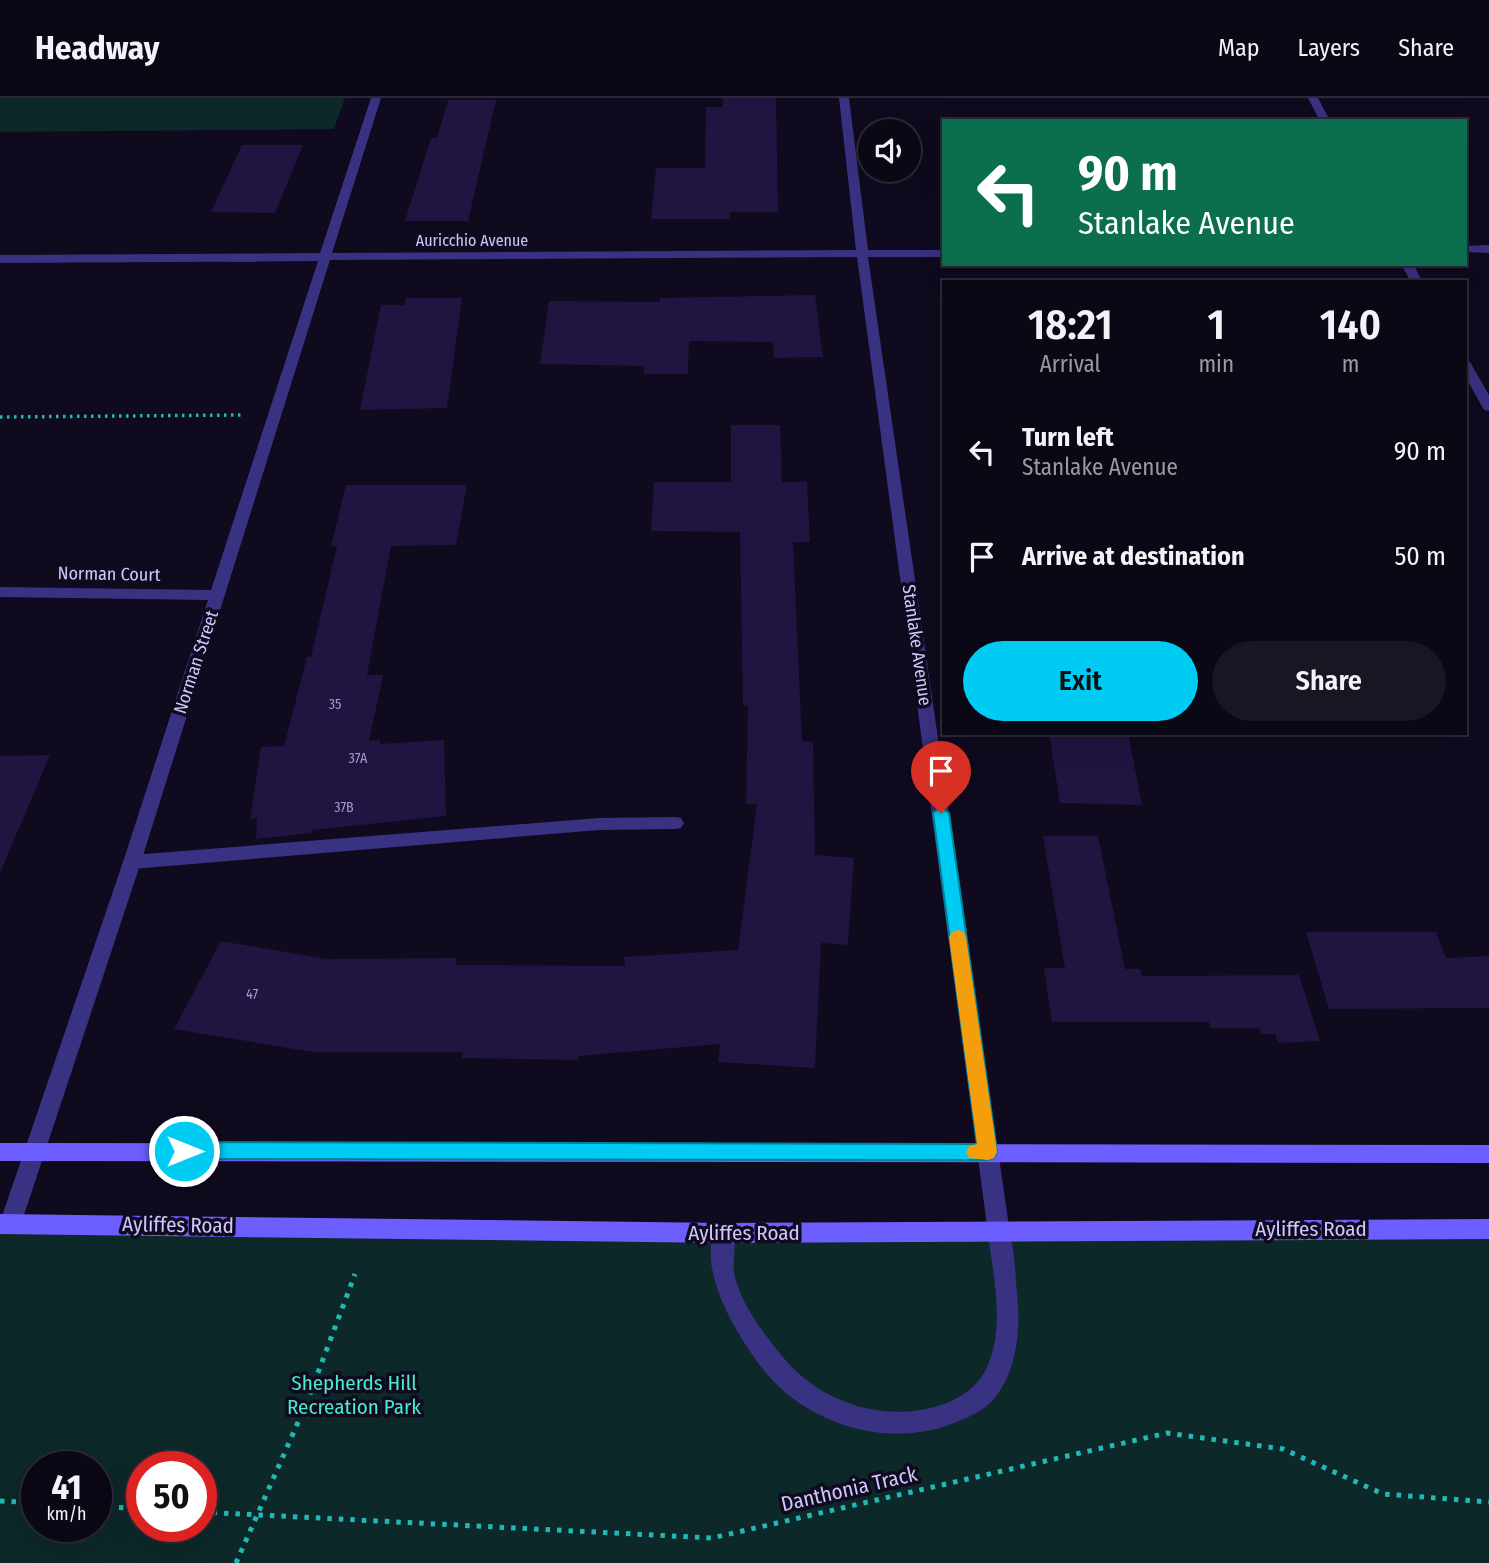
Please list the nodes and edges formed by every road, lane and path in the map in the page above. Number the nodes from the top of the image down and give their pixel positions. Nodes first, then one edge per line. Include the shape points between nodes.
1 (376, 98) edge
2 (844, 98) edge
3 (1312, 98) edge
4 (1324, 119) edge
5 (1467, 249) edge
6 (1489, 249) edge
7 (862, 253) junction
8 (942, 253) edge
9 (326, 257) junction
10 (0, 259) edge
11 (1467, 368) edge
12 (1489, 407) edge
13 (275, 415) junction
14 (0, 417) edge
15 (0, 592) edge
16 (217, 595) junction
17 (675, 823) dead end
18 (132, 862) junction
19 (33, 1151) junction
20 (0, 1152) edge
21 (988, 1152) junction
22 (1489, 1154) edge
23 (5, 1224) edge
24 (1489, 1229) edge
25 (724, 1233) junction
26 (999, 1233) junction
27 (355, 1275) dead end
28 (0, 1502) edge
29 (1489, 1502) edge
30 (21, 1503) edge
31 (217, 1512) edge
32 (256, 1514) junction
33 (236, 1563) edge

1 - 9 street, Norman Street
2 - 7 street, Stanlake Avenue
3 - 4 street
5 - 6 street
7 - 8 street, Auricchio Avenue
7 - 9 street, Auricchio Avenue
7 - 21 street, Stanlake Avenue
9 - 10 street, Auricchio Avenue
9 - 13 street, Norman Street
11 - 12 street
13 - 14 path
13 - 16 street, Norman Street
15 - 16 street, Norman Court
16 - 18 street, Norman Street
17 - 18 street via 599,824
18 - 19 street, Norman Street
19 - 20 main road
19 - 21 main road
19 - 23 street, Norman Street
21 - 22 main road
21 - 26 street, Stanlake Avenue
23 - 25 main road, Ayliffes Road
24 - 26 main road, Ayliffes Road
25 - 26 main road, Ayliffes Road
25 - 26 street, Stanlake Avenue via 724,1275 736,1303 762,1348 794,1386 821,1404 906,1424 952,1413 984,1394 999,1365 1009,1321
27 - 32 path via 307,1402
28 - 30 path
29 - 32 path, Danthonia Track via 1383,1494 1283,1449 1167,1433 712,1538
31 - 32 path, Danthonia Track
32 - 33 path

